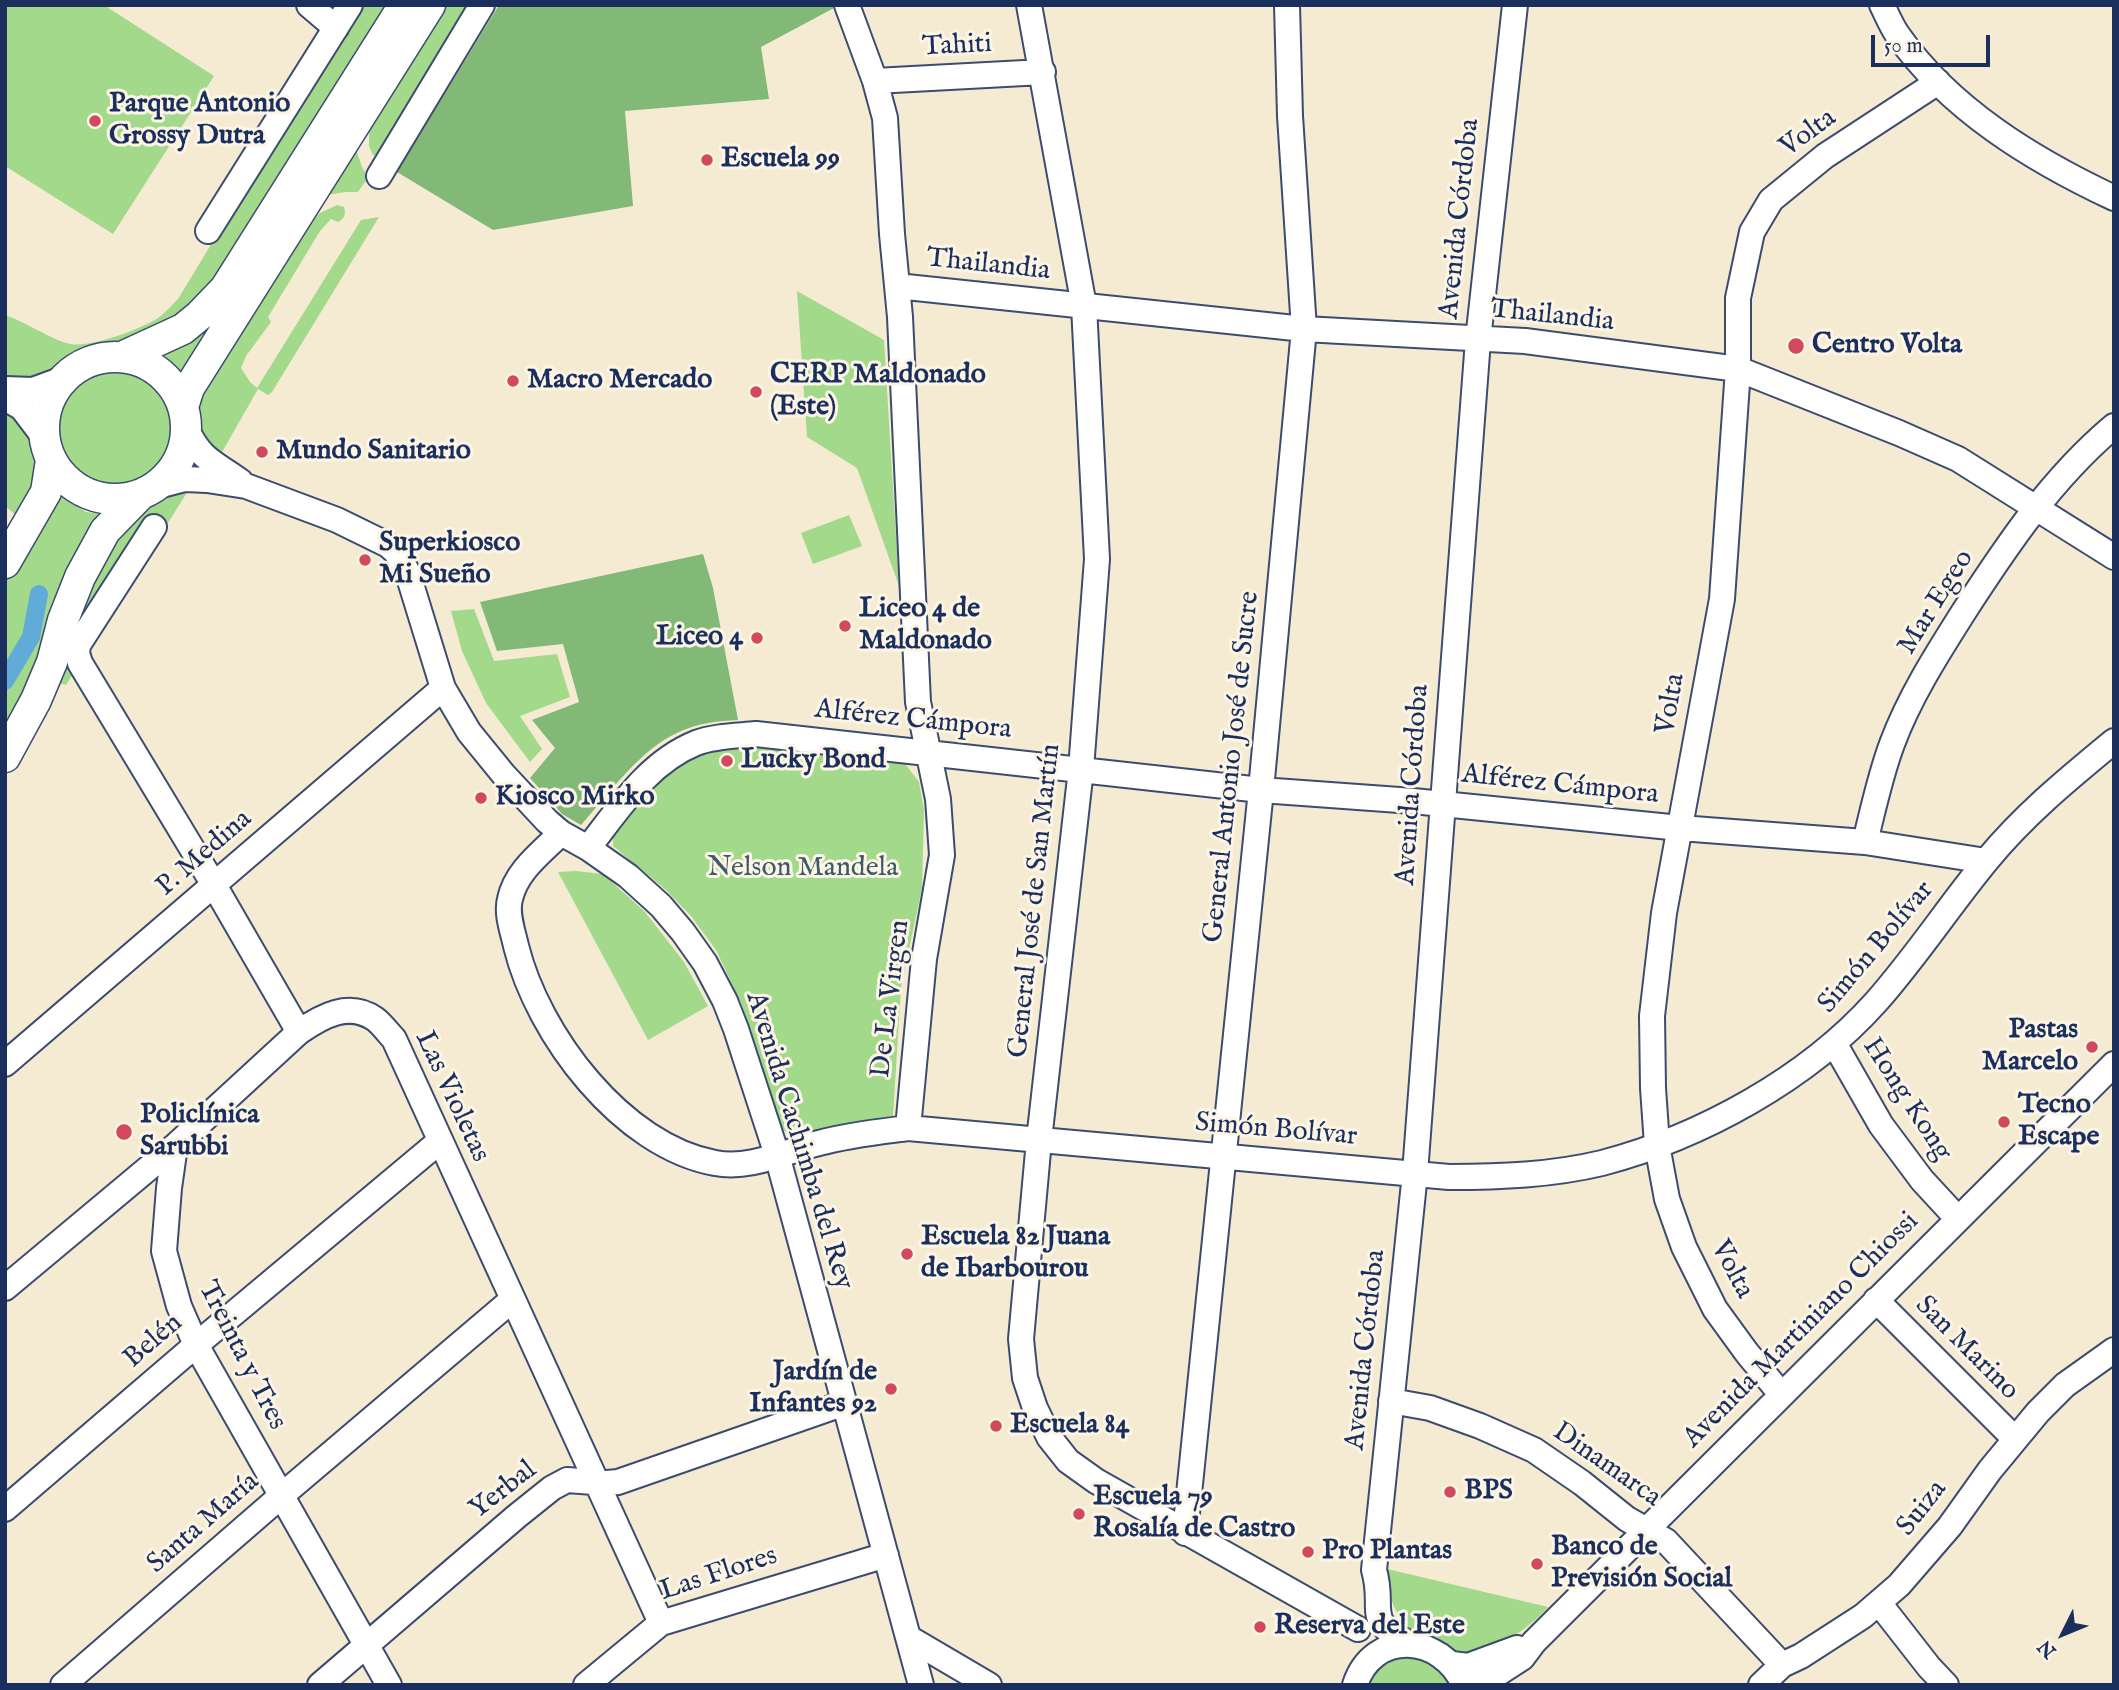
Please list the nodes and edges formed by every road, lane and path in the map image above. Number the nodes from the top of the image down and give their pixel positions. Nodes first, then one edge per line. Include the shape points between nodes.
1 (309, 5) edge
2 (350, 5) edge
3 (404, 5) edge
4 (430, 5) edge
5 (482, 5) edge
6 (847, 5) edge
7 (1029, 5) edge
8 (1287, 5) edge
9 (1516, 5) edge
10 (1882, 5) edge
11 (336, 28) junction
12 (1042, 72) junction
13 (876, 81) junction
14 (1938, 82) junction
15 (379, 176) dead end
16 (2109, 187) edge
17 (208, 231) dead end
18 (897, 286) junction
19 (1084, 306) junction
20 (1304, 329) junction
21 (1478, 340) junction
22 (122, 357) junction
23 (1738, 369) junction
24 (63, 379) junction
25 (5, 389) edge
26 (5, 398) edge
27 (185, 419) junction
28 (2114, 426) edge
29 (48, 449) junction
30 (246, 485) junction
31 (149, 491) junction
32 (2035, 507) junction
33 (154, 527) dead end
34 (2114, 557) edge
35 (5, 563) edge
36 (443, 688) junction
37 (2114, 741) edge
38 (928, 752) junction
39 (5, 757) edge
40 (1081, 769) junction
41 (1261, 790) junction
42 (1442, 804) junction
43 (1680, 828) junction
44 (561, 834) junction
45 (1865, 842) junction
46 (587, 848) junction
47 (1986, 861) junction
48 (214, 885) junction
49 (299, 1032) junction
50 (1834, 1043) junction
51 (2114, 1064) edge
52 (5, 1065) edge
53 (908, 1128) junction
54 (1039, 1140) junction
55 (440, 1141) junction
56 (1657, 1145) junction
57 (175, 1146) junction
58 (777, 1155) junction
59 (1224, 1158) junction
60 (1415, 1173) junction
61 (1958, 1219) junction
62 (5, 1288) edge
63 (512, 1300) junction
64 (1876, 1300) junction
65 (196, 1345) junction
66 (2114, 1350) edge
67 (1781, 1394) junction
68 (1391, 1401) junction
69 (845, 1403) junction
70 (2015, 1439) junction
71 (595, 1482) junction
72 (281, 1496) junction
73 (5, 1509) edge
74 (1645, 1530) junction
75 (1185, 1532) junction
76 (886, 1555) junction
77 (1374, 1570) junction
78 (1879, 1603) junction
79 (661, 1623) junction
80 (1358, 1629) junction
81 (909, 1638) junction
82 (1534, 1642) junction
83 (366, 1644) junction
84 (1412, 1644) junction
85 (1782, 1665) junction
86 (964, 1671) junction
87 (1458, 1674) edge
88 (1356, 1681) edge
89 (924, 1684) edge
90 (63, 1685) edge
91 (320, 1685) edge
92 (389, 1685) edge
93 (586, 1685) edge
94 (989, 1685) edge
95 (1480, 1685) edge
96 (1761, 1685) edge
97 (1946, 1685) edge

1 - 11 street
2 - 11 street
3 - 22 main road via 225,289 183,329
4 - 27 main road via 189,388
5 - 15 street
6 - 13 street, De La Virgen
7 - 12 street, General José de San Martín
8 - 20 street, General Antonio José de Sucre
9 - 21 street, Avenida Córdoba
10 - 14 street via 1897,33
11 - 17 street
12 - 13 street, Tahiti
12 - 19 street, General José de San Martín
13 - 18 street, De La Virgen via 885,118
14 - 16 street via 1982,122 2057,169
14 - 23 street, Volta via 1825,156 1771,200 1752,232 1738,298
18 - 19 street, Thailandia
18 - 38 street, De La Virgen via 918,702
19 - 20 street, Thailandia
19 - 40 street, General José de San Martín via 1097,559
20 - 21 street, Thailandia
20 - 41 street, General Antonio José de Sucre
21 - 23 street, Thailandia via 1525,341
21 - 42 street, Avenida Córdoba
22 - 24 main road via 80,365
22 - 27 main road via 160,372 174,388
23 - 32 street, Thailandia via 1958,459
23 - 43 street, Volta via 1721,600
24 - 25 street via 33,390
24 - 29 main road via 45,416
26 - 29 street via 22,408
27 - 30 street, Avenida Cachimba del Rey via 196,449
27 - 31 main road via 183,452 173,471
28 - 32 street, Mar Egeo
29 - 31 main road via 63,477 79,490 119,500
29 - 35 main road via 46,492
30 - 31 street, Avenida Cachimba del Rey via 185,480
30 - 36 street, Avenida Cachimba del Rey via 337,520 396,552 407,571
31 - 39 main road via 105,531 80,577 37,700
32 - 34 street, Thailandia
32 - 45 street, Mar Egeo via 1949,635 1911,704 1892,744
33 - 48 street via 77,653
36 - 44 street, Avenida Cachimba del Rey via 469,732
36 - 48 street, P. Medina
37 - 47 street, Simón Bolívar via 2034,807
38 - 40 street, Alférez Cámpora
38 - 46 street, Alférez Cámpora via 756,734 698,743 653,770
38 - 53 street, De La Virgen via 938,799 942,855 924,959
40 - 41 street, Alférez Cámpora
40 - 54 street, General José de San Martín
41 - 42 street, Alférez Cámpora
41 - 59 street, General Antonio José de Sucre
42 - 43 street, Alférez Cámpora
42 - 60 street, Avenida Córdoba
43 - 45 street, Alférez Cámpora
43 - 56 street, Volta via 1652,1016
44 - 46 street, Avenida Cachimba del Rey
44 - 58 street, Simón Bolívar via 519,876 509,901 526,980 555,1035 610,1104 636,1128 667,1147 719,1164 750,1163
45 - 47 street, Alférez Cámpora
46 - 58 street, Avenida Cachimba del Rey via 661,906 705,963 736,1029
47 - 50 street, Simón Bolívar via 1908,964
48 - 49 street
48 - 52 street, P. Medina
49 - 55 street, Las Violetas via 347,1010 359,1010 376,1020 394,1039
49 - 57 street
50 - 56 street, Simón Bolívar via 1771,1089
50 - 61 street, Hong Kong via 1881,1125 1922,1181
51 - 61 street, Avenida Martiniano Chiossi
53 - 54 street, Simón Bolívar
53 - 58 street, Simón Bolívar via 860,1133
54 - 59 street, Simón Bolívar
54 - 75 street, General José de San Martín via 1021,1339 1025,1378 1035,1408 1068,1461
55 - 63 street, Las Violetas
55 - 65 street, Belén
56 - 60 street, Simón Bolívar via 1600,1163 1527,1174
56 - 67 street, Volta via 1667,1199 1684,1247 1715,1308
57 - 62 street
57 - 65 street, Treinta y Tres via 164,1251 179,1306
58 - 69 street, Avenida Cachimba del Rey
59 - 60 street, Simón Bolívar
59 - 75 street, General Antonio José de Sucre
60 - 68 street, Avenida Córdoba
61 - 64 street, Avenida Martiniano Chiossi
63 - 71 street, Las Violetas
63 - 72 street, Santa María
64 - 67 street, Avenida Martiniano Chiossi
64 - 70 street, San Marino
65 - 72 street, Treinta y Tres
65 - 73 street, Belén
66 - 70 street, Suiza via 2065,1385
67 - 74 street, Avenida Martiniano Chiossi
68 - 74 street, Dinamarca via 1430,1408 1534,1450
68 - 77 street, Avenida Córdoba
69 - 71 street, Yerbal via 618,1482
69 - 76 street, Avenida Cachimba del Rey
70 - 78 street, Suiza via 1950,1526
71 - 79 street, Las Violetas
71 - 83 street, Yerbal via 567,1480 552,1488
72 - 83 street, Treinta y Tres
72 - 90 street, Santa María
74 - 82 street, Avenida Martiniano Chiossi
74 - 85 street, Dinamarca via 1666,1541
75 - 80 street, General José de San Martín
76 - 79 street, Las Flores
76 - 81 street, Avenida Cachimba del Rey
77 - 80 street, Avenida Córdoba
77 - 84 street, Avenida Córdoba via 1381,1622
78 - 85 street, Suiza
78 - 97 street
79 - 93 street, Las Flores
80 - 88 street, Avenida Córdoba
81 - 86 street
81 - 89 street, Avenida Cachimba del Rey
82 - 87 street, Avenida Martiniano Chiossi
82 - 95 street, Avenida Martiniano Chiossi via 1522,1658
83 - 91 street, Yerbal
83 - 92 street, Treinta y Tres
84 - 87 street, Avenida Córdoba via 1434,1650
84 - 88 street via 1380,1653
85 - 96 street, Suiza
86 - 89 street
86 - 94 street

